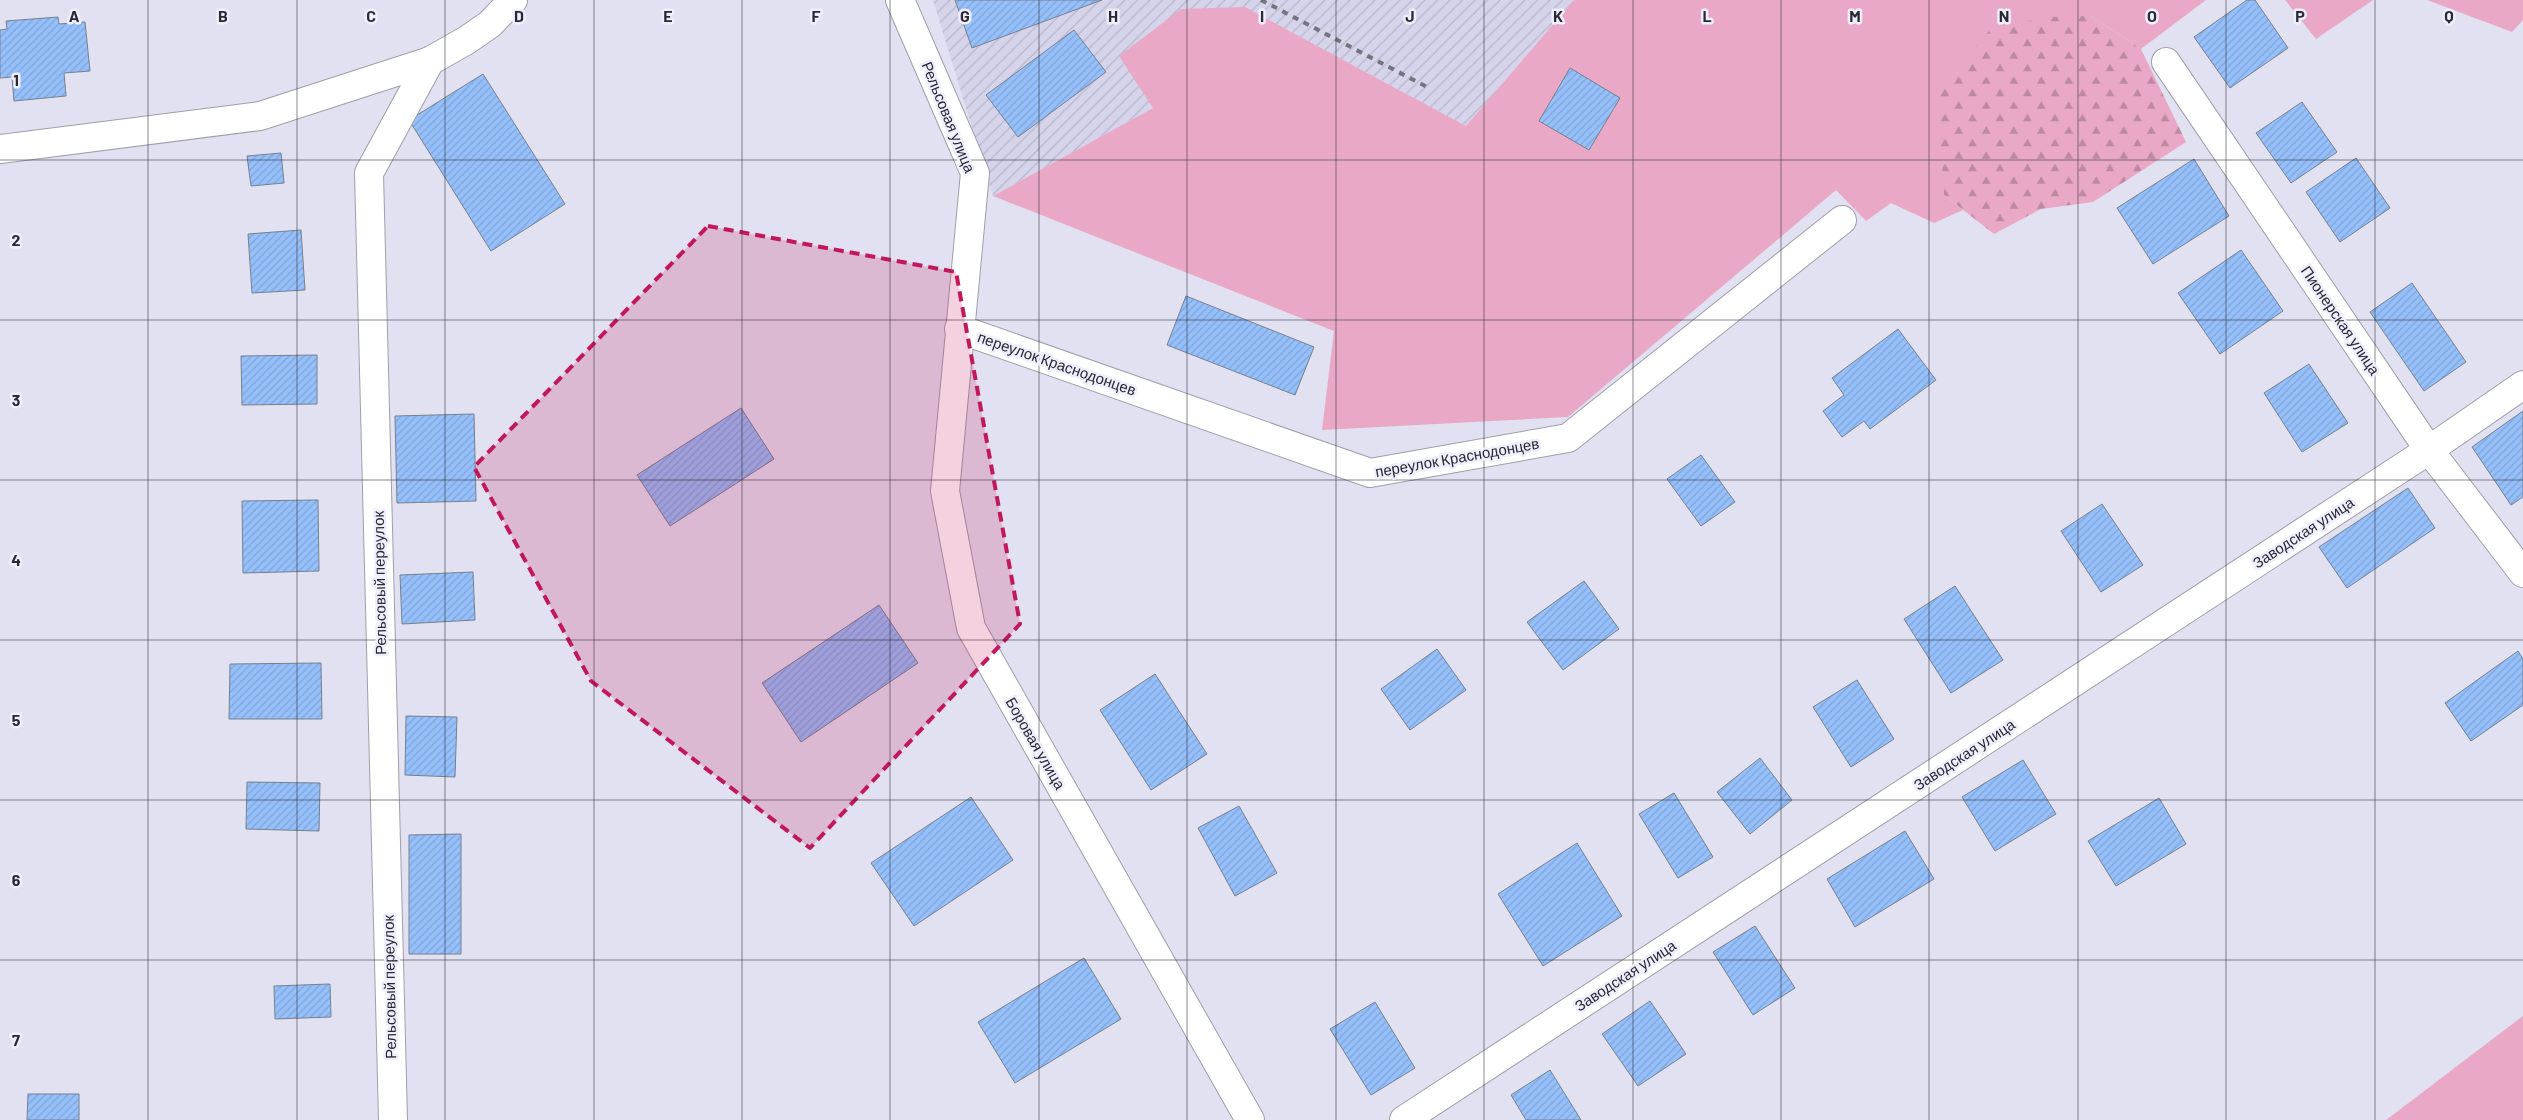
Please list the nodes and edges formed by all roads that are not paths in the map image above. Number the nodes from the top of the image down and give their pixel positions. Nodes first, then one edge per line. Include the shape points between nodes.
1 (513, 0) edge
2 (900, 0) edge
3 (430, 61) junction
4 (2166, 62) dead end
5 (0, 149) edge
6 (1842, 220) dead end
7 (959, 329) junction
8 (2523, 385) edge
9 (2429, 450) junction
10 (2523, 573) edge
11 (393, 1120) edge
12 (1250, 1120) edge
13 (1404, 1120) edge

1 - 3 street via 490,24
2 - 7 street, Рельсовая улица via 975,173
3 - 5 street via 260,116
3 - 11 street, Рельсовый переулок via 369,174
4 - 9 street, Пионерская улица
6 - 7 street, переулок Краснодонцев via 1568,438 1370,473
7 - 12 street, Боровая улица via 946,491 970,628
8 - 9 street, Заводская улица
9 - 10 street, Пионерская улица
9 - 13 street, Заводская улица

